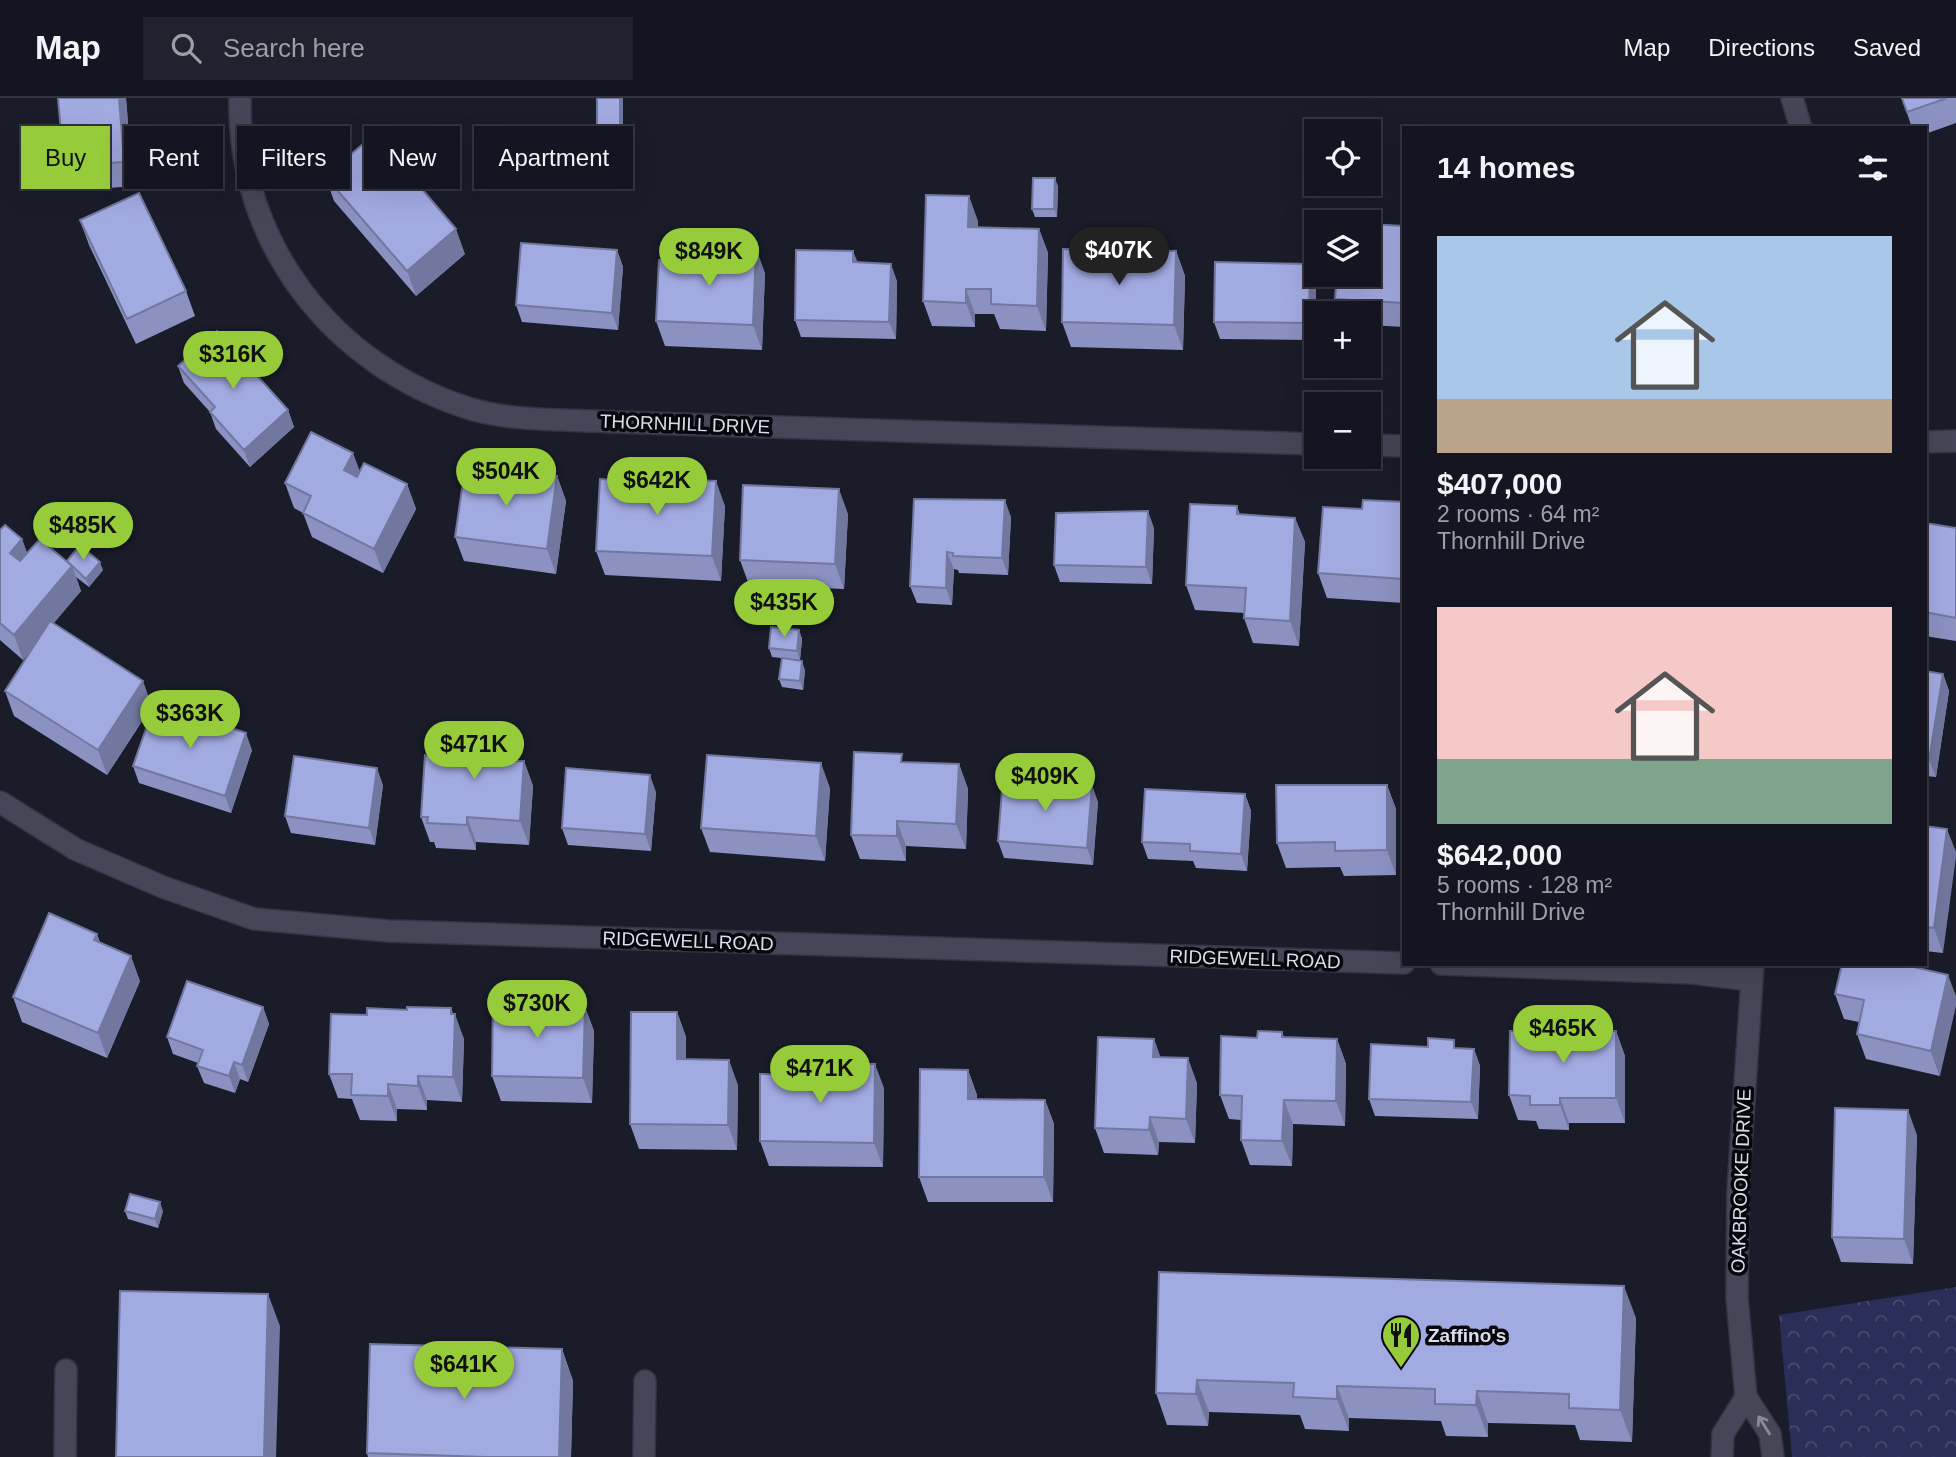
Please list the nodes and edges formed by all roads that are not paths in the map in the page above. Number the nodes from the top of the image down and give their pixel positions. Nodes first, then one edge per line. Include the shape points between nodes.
1 (240, 98) edge
2 (1792, 98) edge
3 (1800, 126) edge
4 (1956, 441) edge
5 (1927, 442) edge
6 (1304, 444) edge
7 (1381, 445) edge
8 (1402, 446) edge
9 (0, 802) edge
10 (1402, 963) edge
11 (1497, 966) edge
12 (1752, 972) edge
13 (66, 1370) dead end
14 (645, 1381) dead end
15 (1746, 1397) junction
16 (65, 1457) edge
17 (644, 1457) edge
18 (1722, 1457) edge
19 (1773, 1457) edge

1 - 6 street, THORNHILL DRIVE via 248,181 267,235 295,285 332,329 362,355 415,387 472,409 512,417 615,422
2 - 3 street
4 - 5 street
7 - 8 street
9 - 10 street, RIDGEWELL ROAD via 75,849 254,919 389,932
11 - 12 street
12 - 15 street, OAKBROOKE DRIVE via 1738,1190 1737,1298
13 - 16 street
14 - 17 street
15 - 18 street via 1723,1434
19 -> 15 street, OAKBROOKE DRIVE via 1770,1434

